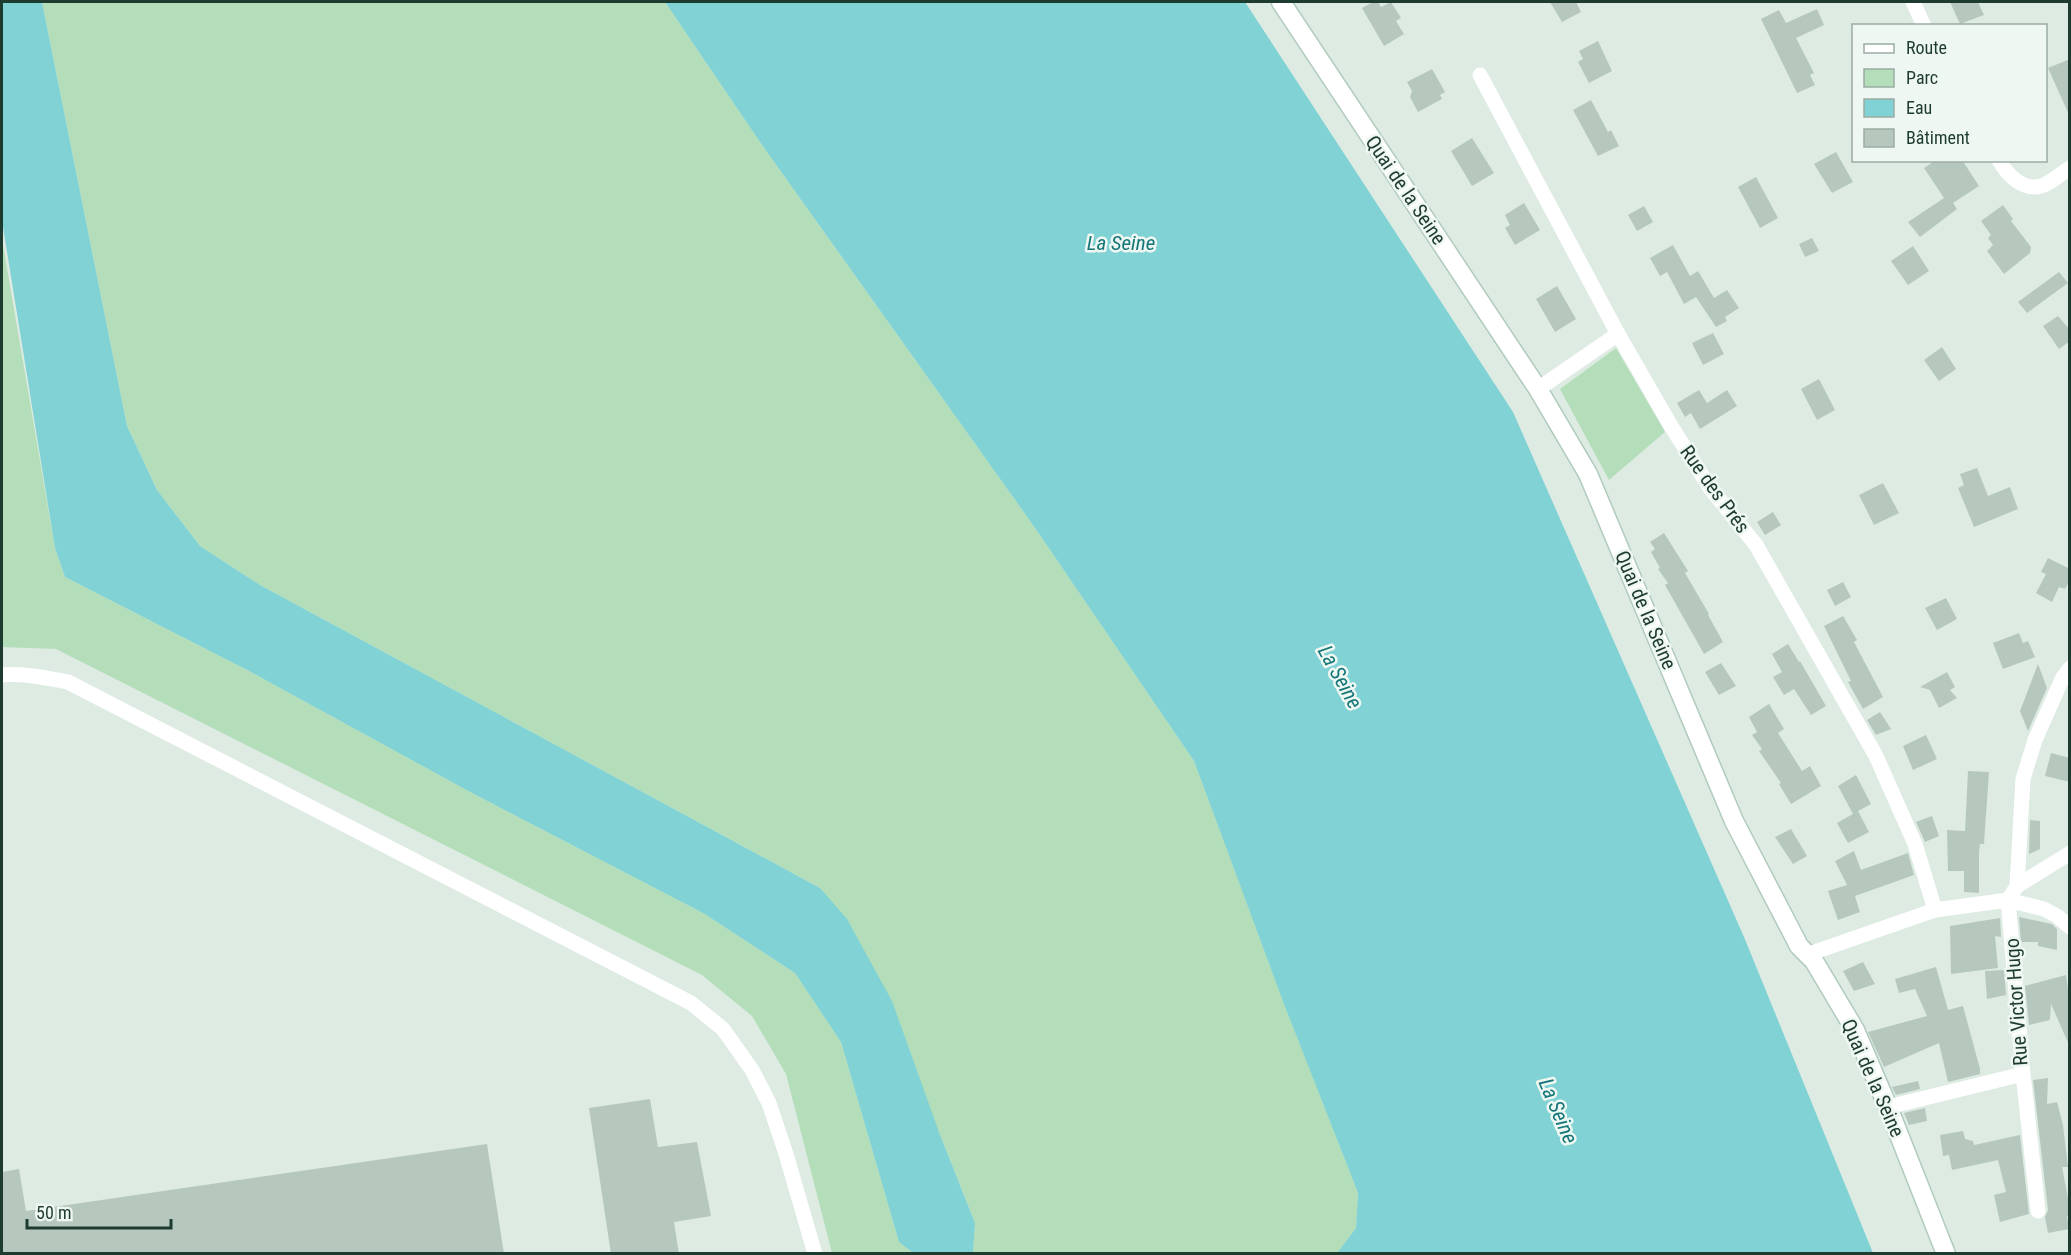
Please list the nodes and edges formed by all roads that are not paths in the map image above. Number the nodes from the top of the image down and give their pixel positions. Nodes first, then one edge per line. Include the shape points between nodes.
1 (1281, 2) edge
2 (1914, 2) edge
3 (1923, 24) edge
4 (1480, 75) dead end
5 (2001, 162) edge
6 (2070, 168) edge
7 (1618, 334) junction
8 (1538, 389) junction
9 (2070, 668) edge
10 (2, 675) edge
11 (2070, 853) edge
12 (2017, 886) junction
13 (2008, 900) junction
14 (1935, 910) junction
15 (2070, 927) edge
16 (1806, 955) junction
17 (2023, 1074) junction
18 (1888, 1107) junction
19 (2038, 1212) dead end
20 (815, 1254) edge
21 (1946, 1254) edge

1 - 8 street, Quai de la Seine
2 - 3 street
4 - 7 street, Rue des Prés
5 - 6 street via 2004,170 2025,186 2042,186
7 - 8 street
7 - 14 street, Rue des Prés via 1710,488 1756,544 1876,756 1915,844
8 - 16 street, Quai de la Seine via 1588,474 1734,821
9 - 12 street via 2035,740 2023,779
10 - 20 street via 68,682 692,1003 723,1029 752,1070 786,1154
11 - 12 street
12 - 13 street
13 - 14 street
13 - 15 street via 2044,909
13 - 17 street, Rue Victor Hugo
14 - 16 street
16 - 18 street, Quai de la Seine via 1814,961 1855,1030
17 - 18 street, Rue Victor Hugo
17 - 19 street
18 - 21 street, Quai de la Seine

